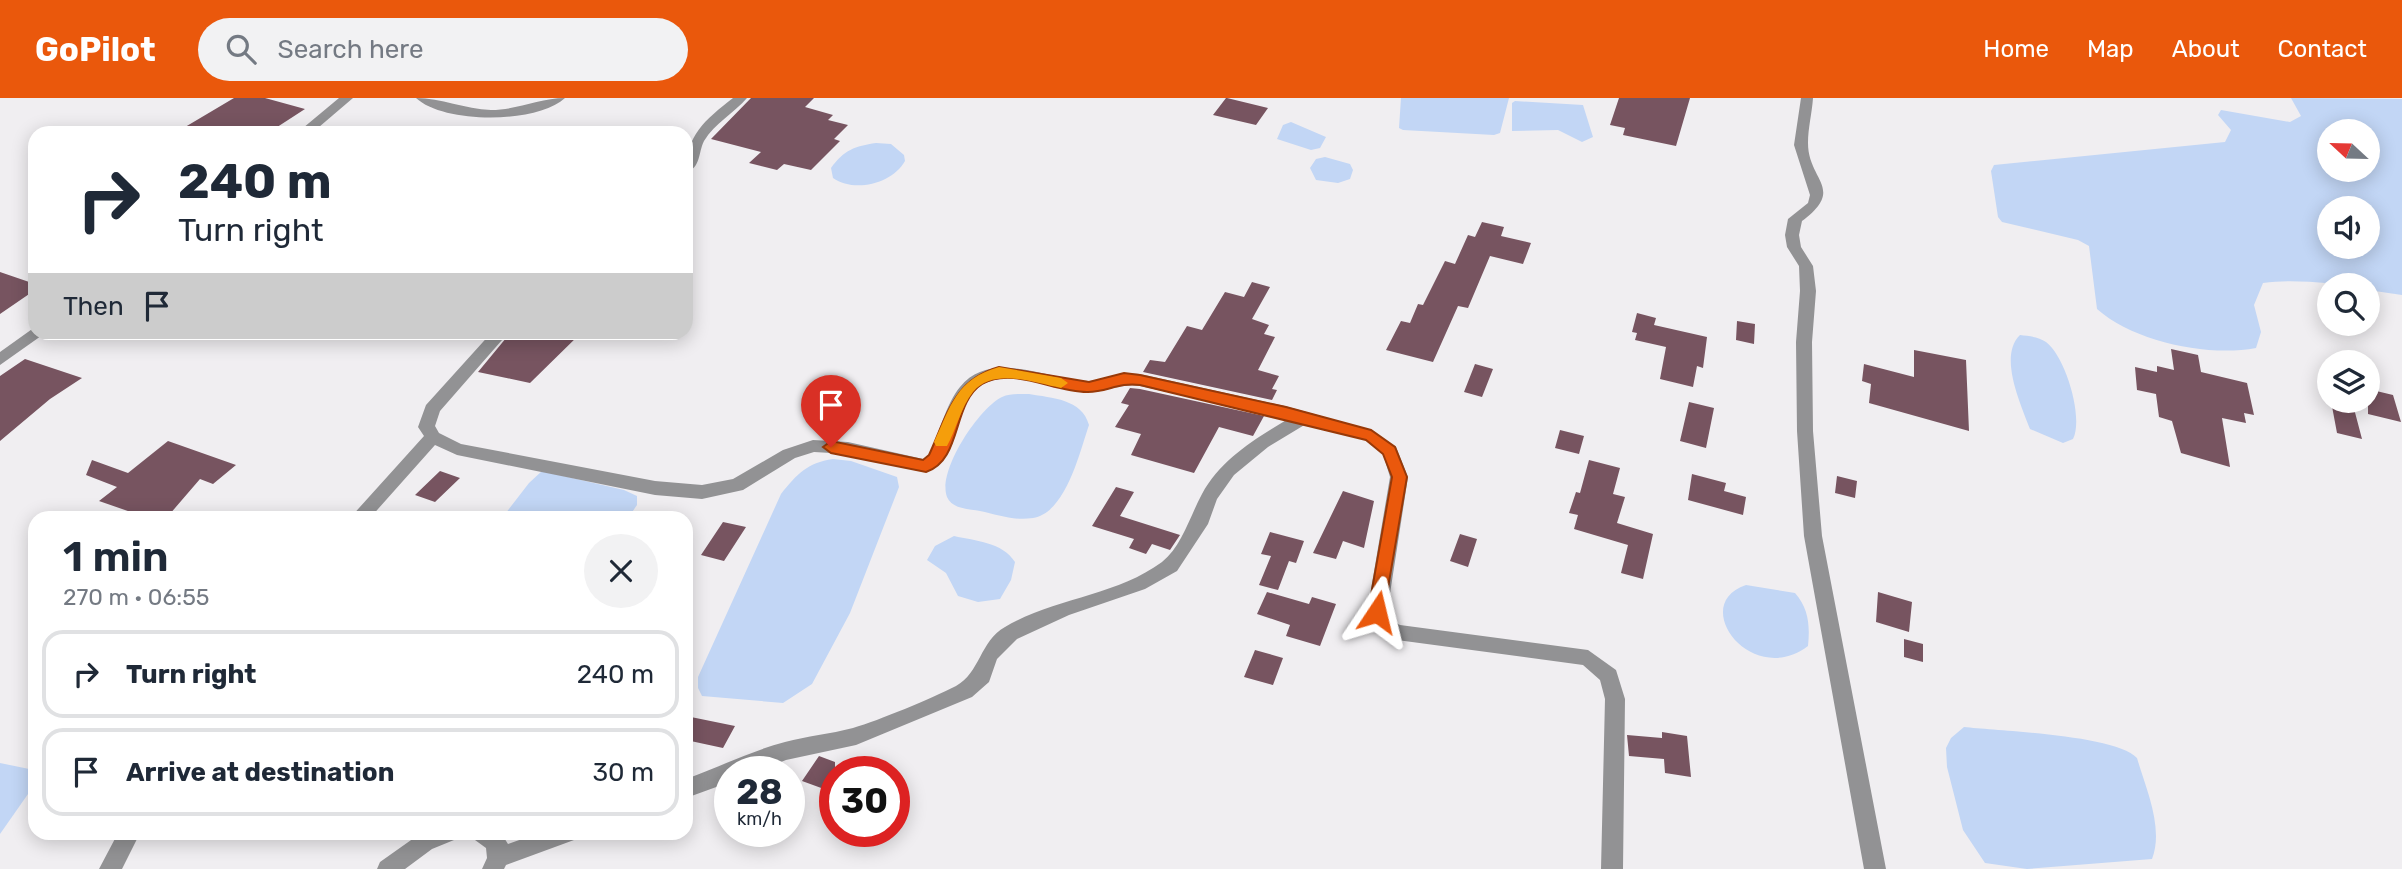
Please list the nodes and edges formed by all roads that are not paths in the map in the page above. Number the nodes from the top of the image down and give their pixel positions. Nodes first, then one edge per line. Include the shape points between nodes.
1 (347, 98) edge
2 (422, 98) edge
3 (559, 98) edge
4 (741, 98) edge
5 (1807, 98) edge
6 (313, 126) edge
7 (693, 155) edge
8 (28, 338) edge
9 (494, 340) edge
10 (0, 360) edge
11 (1304, 418) junction
12 (433, 438) junction
13 (365, 511) edge
14 (772, 756) edge
15 (714, 778) edge
16 (693, 786) edge
17 (125, 840) edge
18 (429, 840) edge
19 (493, 840) edge
20 (550, 840) edge
21 (496, 864) edge
22 (110, 869) edge
23 (388, 869) edge
24 (1612, 869) edge
25 (1875, 869) edge

1 - 6 street
2 - 3 street via 488,116 532,109
4 - 7 street via 707,129
5 - 25 street via 1801,145 1816,195 1814,205 1795,219 1792,235 1806,266 1808,291 1805,431 1813,536
8 - 10 street
9 - 12 street via 432,409 426,427
11 - 12 street via 1140,380 1124,378 1089,387 999,372 967,390 936,459 926,466 848,448 813,446 789,454 737,485 702,492 655,488 457,449
11 - 14 street via 1228,470 1170,566 1138,584 1010,633 989,655 982,676 965,691 856,736
11 - 24 street via 1371,436 1390,451 1395,464 1399,477 1377,612 1382,624 1397,632 1588,658 1609,676 1615,699
12 - 13 street
15 - 16 street
17 - 22 street
18 - 23 street
19 - 21 street via 497,843
20 - 21 street

